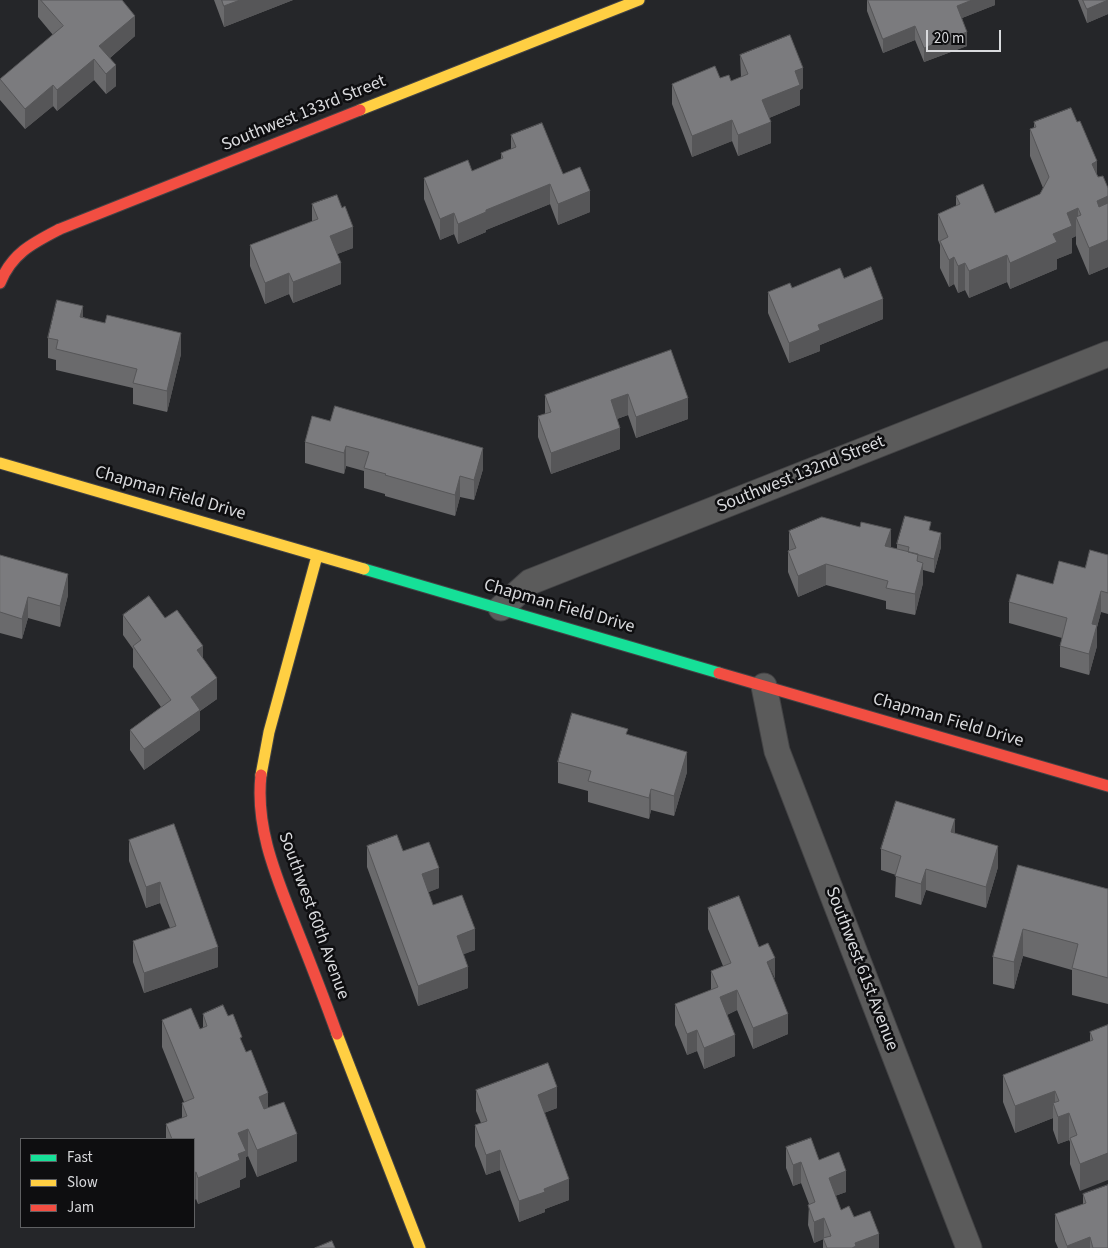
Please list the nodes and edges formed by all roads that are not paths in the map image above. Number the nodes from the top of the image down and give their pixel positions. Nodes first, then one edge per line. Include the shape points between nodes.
1 (639, 0) edge
2 (0, 283) edge
3 (1108, 354) edge
4 (0, 462) edge
5 (318, 556) junction
6 (501, 608) junction
7 (764, 686) junction
8 (1108, 786) edge
9 (420, 1248) edge
10 (969, 1248) edge

1 - 2 street, Southwest 133rd Street via 60,229 24,249 11,262
3 - 6 street, Southwest 132nd Street via 530,582
4 - 5 street, Chapman Field Drive
5 - 6 street, Chapman Field Drive
5 - 9 street, Southwest 60th Avenue via 268,739 260,786 264,836
6 - 7 street, Chapman Field Drive
7 - 8 street, Chapman Field Drive
7 - 10 street, Southwest 61st Avenue via 777,752

